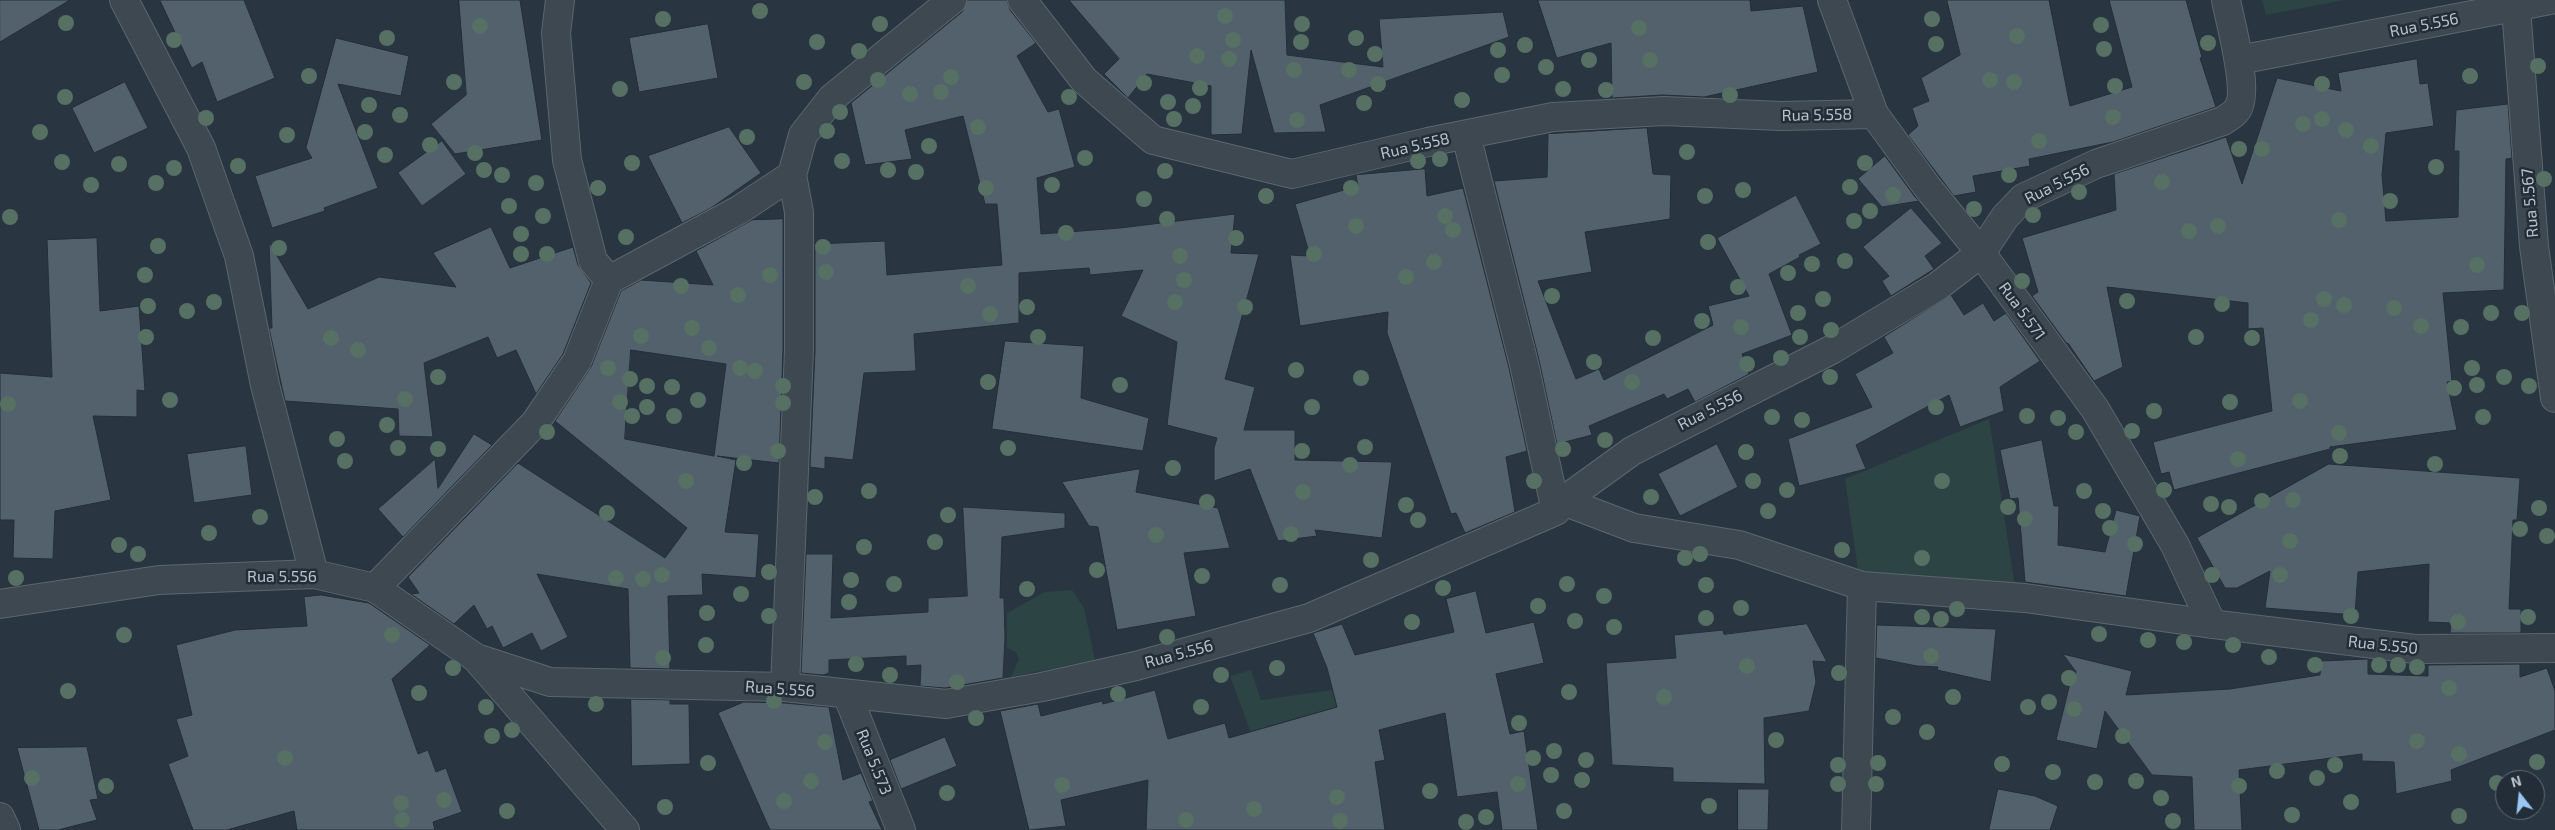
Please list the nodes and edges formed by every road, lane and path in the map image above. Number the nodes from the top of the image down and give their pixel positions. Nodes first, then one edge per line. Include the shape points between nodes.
1 (124, 0) edge
2 (560, 0) edge
3 (952, 0) edge
4 (1022, 0) edge
5 (1832, 0) edge
6 (2226, 0) edge
7 (2547, 0) edge
8 (2516, 8) junction
9 (2239, 60) junction
10 (1874, 114) junction
11 (1466, 135) junction
12 (792, 175) junction
13 (2544, 249) edge
14 (1981, 253) junction
15 (609, 280) junction
16 (2555, 398) edge
17 (1559, 506) junction
18 (314, 574) junction
19 (1862, 586) junction
20 (375, 588) junction
21 (0, 604) edge
22 (2212, 624) junction
23 (2555, 648) edge
24 (476, 658) junction
25 (785, 687) junction
26 (847, 694) junction
27 (0, 817) edge
28 (6, 830) edge
29 (625, 830) edge
30 (901, 830) edge
31 (1856, 830) edge

1 - 18 street via 201,148 239,256 265,385
2 - 15 street via 556,32 567,160 593,261
3 - 12 street via 832,98 803,135
4 - 11 street, Rua 5.558 via 1084,80 1153,140 1292,174
5 - 10 street, Rua 5.571
6 - 9 street
7 - 8 street, Rua 5.556
8 - 9 street, Rua 5.556
8 - 13 street, Rua 5.567
9 - 14 street, Rua 5.556 via 2241,96 2237,111 2223,121 2096,164 2023,198 2005,217
10 - 11 street, Rua 5.558 via 1781,116 1664,111 1553,117
10 - 14 street, Rua 5.571
11 - 17 street
12 - 15 street via 739,210
12 - 25 street via 799,212 800,350
13 - 16 street, Rua 5.567
14 - 17 street, Rua 5.556 via 1938,286 1834,349 1632,451
14 - 22 street, Rua 5.571 via 2094,409 2175,545
15 - 20 street via 577,361 535,423
17 - 19 street, Rua 5.550 via 1634,528 1740,545
17 - 26 street, Rua 5.556 via 1309,618 1136,666 1042,688 946,704
18 - 20 street, Rua 5.556
18 - 21 street, Rua 5.556 via 159,580
19 - 22 street, Rua 5.550 via 2025,598
19 - 31 street
20 - 24 street, Rua 5.556
22 - 23 street, Rua 5.550 via 2415,649
24 - 25 street, Rua 5.556 via 550,682
24 - 29 street
25 - 26 street, Rua 5.556
26 - 30 street, Rua 5.573
27 - 28 street

